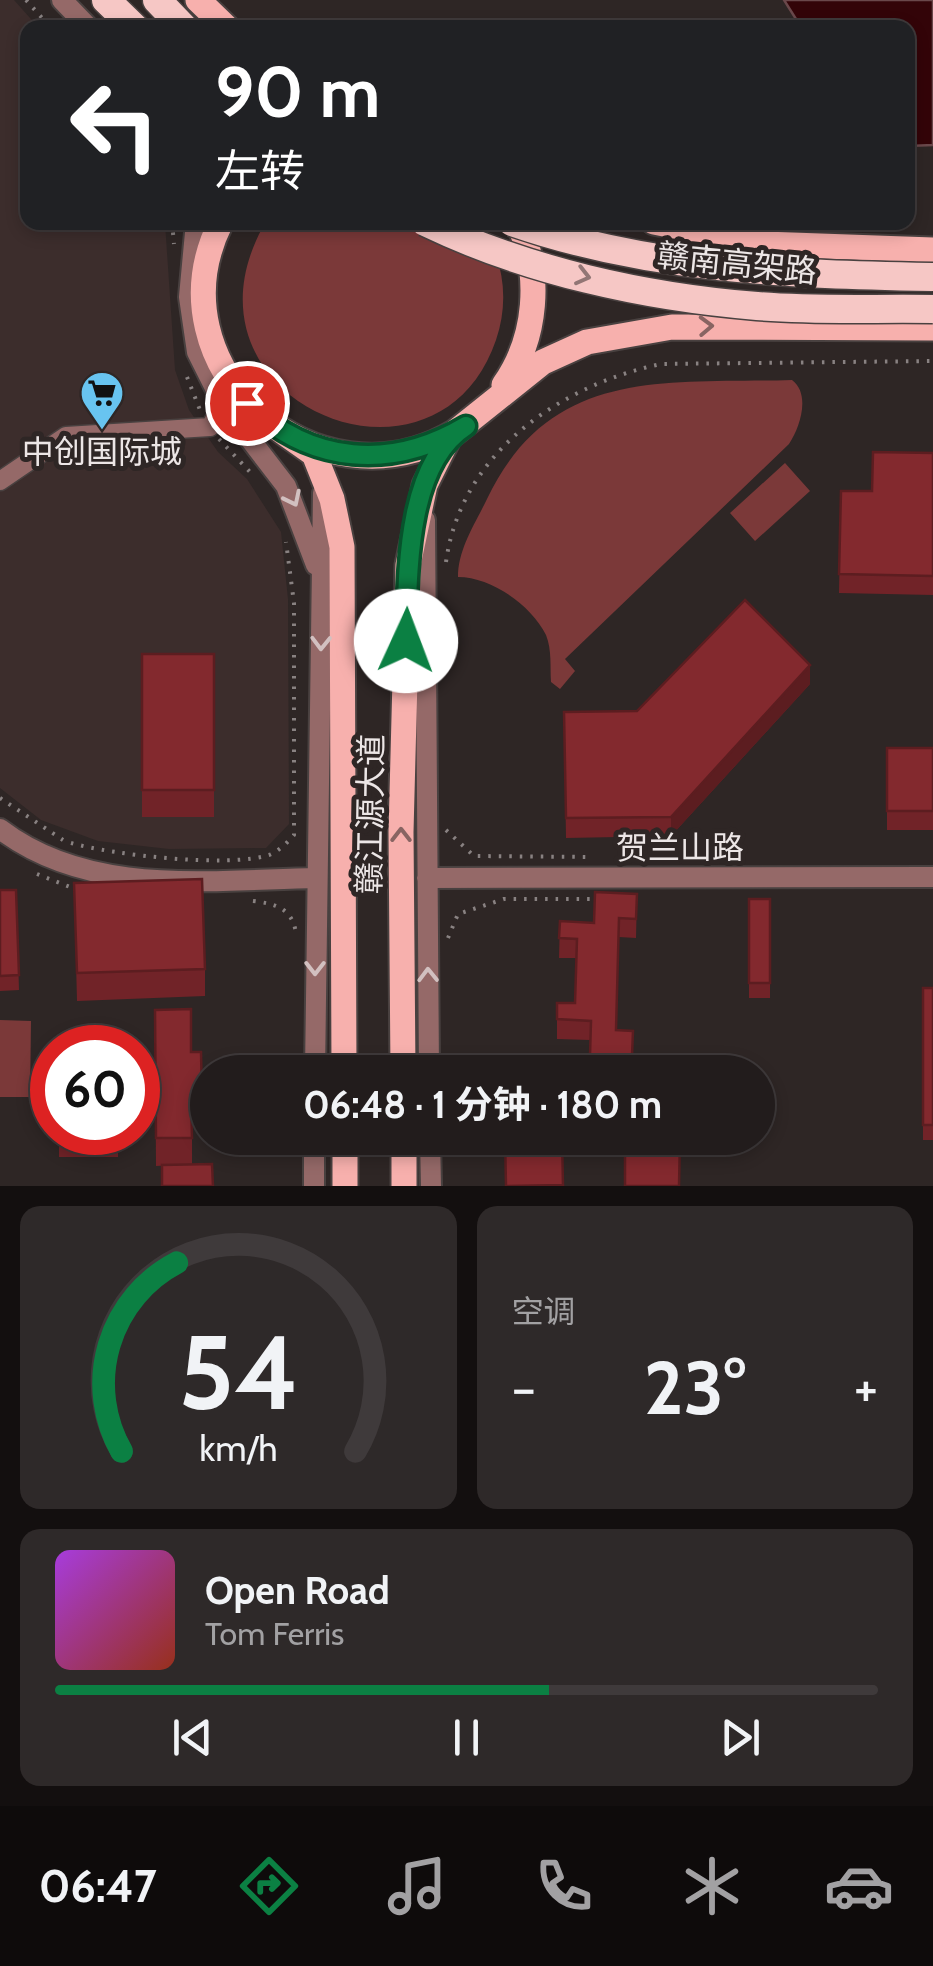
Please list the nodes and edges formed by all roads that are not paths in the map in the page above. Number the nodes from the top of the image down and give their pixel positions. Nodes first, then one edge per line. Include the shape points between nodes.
1 (62, 0) edge
2 (98, 0) edge
3 (108, 0) edge
4 (157, 0) edge
5 (198, 0) edge
6 (81, 20) edge
7 (115, 20) edge
8 (127, 20) edge
9 (176, 20) edge
10 (219, 20) edge
11 (195, 230) edge
12 (216, 230) edge
13 (444, 230) edge
14 (518, 230) edge
15 (542, 230) edge
16 (694, 230) edge
17 (933, 250) edge
18 (933, 277) edge
19 (933, 309) edge
20 (933, 328) edge
21 (228, 395) junction
22 (490, 404) junction
23 (269, 423) junction
24 (466, 426) junction
25 (324, 476) junction
26 (0, 481) edge
27 (425, 486) junction
28 (322, 588) junction
29 (0, 829) edge
30 (933, 877) edge
31 (316, 878) junction
32 (427, 878) junction
33 (315, 1055) edge
34 (344, 1055) edge
35 (403, 1055) edge
36 (429, 1055) edge
37 (314, 1155) edge
38 (345, 1155) edge
39 (404, 1155) edge
40 (430, 1155) edge
41 (314, 1186) edge
42 (345, 1186) edge
43 (404, 1186) edge
44 (430, 1186) edge

1 - 6 street
2 - 7 main road
3 - 8 highway
4 - 9 highway
5 - 10 main road
11 - 21 street via 192,325 207,378
12 - 21 main road via 207,263 208,327
13 -> 19 highway, 赣南高架路, bridge via 505,255 653,292 758,306
14 - 22 main road via 532,265 530,325 522,354
15 - 18 highway, 赣南高架路, bridge via 704,268
16 - 17 main road via 764,244
22 -> 20 main road via 560,351 647,330
21 - 23 main road
21 - 26 street via 210,427 66,436
21 -> 28 street via 286,486
22 - 24 main road, 赣江源大道
23 - 24 main road via 317,449 379,457 439,442
23 - 25 main road, 赣江源大道 via 314,454
24 - 27 main road, 赣江源大道 via 449,437
25 - 28 street
25 - 34 main road, 赣江源大道 via 344,571
27 - 32 street
35 -> 27 main road, 赣江源大道 via 408,565
28 -> 31 street
29 - 31 street via 74,870 164,880
30 - 32 street, 贺兰山路
31 -> 33 street
36 -> 32 street
37 - 41 street
38 - 42 main road
39 - 43 main road
40 - 44 street

